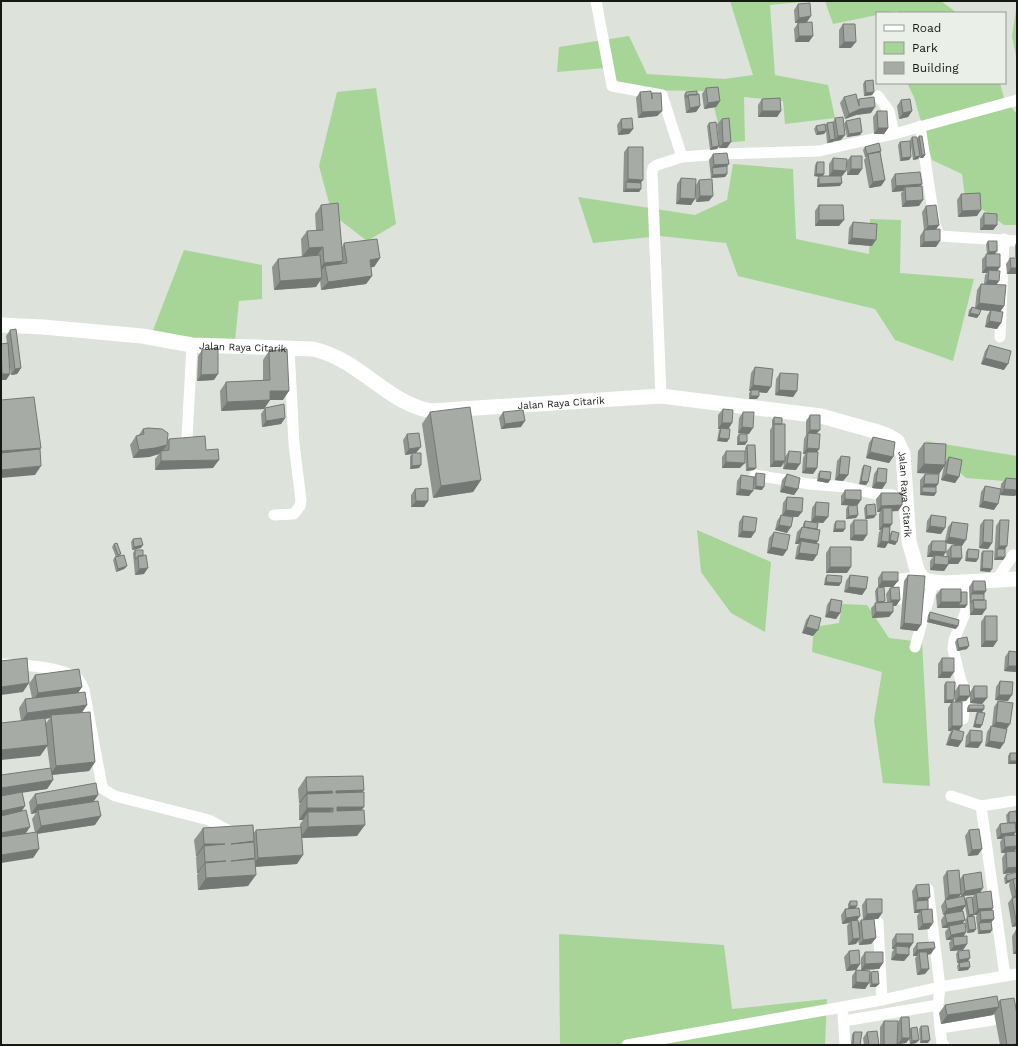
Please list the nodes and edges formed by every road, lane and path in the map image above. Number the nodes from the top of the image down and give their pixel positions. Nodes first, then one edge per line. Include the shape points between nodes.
1 (596, 1) edge
2 (878, 96) dead end
3 (1017, 100) edge
4 (920, 126) junction
5 (894, 134) junction
6 (682, 157) junction
7 (1004, 239) junction
8 (1017, 241) edge
9 (1, 325) edge
10 (1000, 337) dead end
11 (192, 345) junction
12 (289, 348) junction
13 (661, 396) junction
14 (187, 438) edge
15 (756, 475) edge
16 (906, 496) junction
17 (274, 515) dead end
18 (1013, 555) dead end
19 (997, 579) junction
20 (1017, 579) edge
21 (927, 580) junction
22 (966, 581) junction
23 (899, 599) edge
24 (915, 647) dead end
25 (1, 664) edge
26 (963, 719) edge
27 (952, 796) dead end
28 (1013, 801) dead end
29 (981, 806) junction
30 (246, 834) edge
31 (928, 889) edge
32 (878, 922) dead end
33 (1017, 974) edge
34 (1005, 976) junction
35 (940, 987) junction
36 (882, 1000) junction
37 (938, 1005) junction
38 (843, 1006) junction
39 (993, 1020) dead end
40 (844, 1021) junction
41 (940, 1028) junction
42 (628, 1045) edge
43 (845, 1045) edge
44 (944, 1045) edge

1 - 6 street via 612,86 662,96
2 - 5 street via 889,111
3 - 4 street
4 - 5 street
4 - 7 street via 934,225 940,236
5 - 6 street via 819,151
6 - 13 street via 657,164 652,173
7 - 8 street
7 - 10 street
9 - 11 street, Jalan Raya Citarik via 142,336
11 - 12 street, Jalan Raya Citarik
11 - 14 street
12 - 13 street, Jalan Raya Citarik via 327,352 354,366 402,402 431,411
12 - 17 street via 300,506 294,514
13 - 16 street, Jalan Raya Citarik via 821,416 852,423 889,436 897,441 903,454
15 - 16 street via 846,487 875,494
16 - 21 street, Jalan Raya Citarik via 909,541 917,570
18 - 19 street
19 - 20 street
19 - 22 street
21 - 22 street
21 - 23 street via 901,579
21 - 24 street
22 - 26 street via 966,611 953,649 966,691
25 - 30 street via 39,667 71,674 78,679 84,690 101,782 103,789 108,793 130,801 209,820 229,833
27 - 29 street
28 - 29 street
29 - 34 street
31 - 35 street
32 - 36 street
33 - 34 street
34 - 35 street
35 - 36 street
35 - 37 street
36 - 38 street
37 - 40 street
37 - 41 street
38 - 40 street
38 - 42 street
39 - 41 street
40 - 43 street
41 - 44 street

